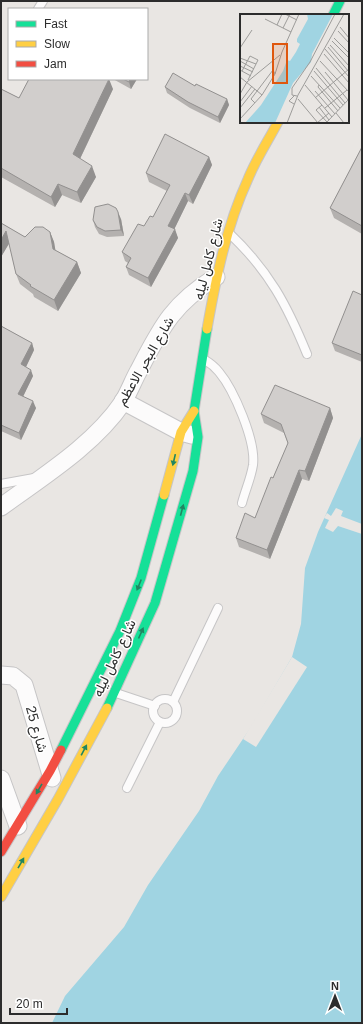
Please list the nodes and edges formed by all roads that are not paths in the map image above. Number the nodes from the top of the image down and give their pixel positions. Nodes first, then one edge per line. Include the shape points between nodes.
1 (340, 1) edge
2 (334, 14) edge
3 (277, 123) edge
4 (228, 232) junction
5 (216, 277) junction
6 (307, 354) dead end
7 (202, 357) junction
8 (123, 401) junction
9 (194, 411) junction
10 (181, 432) junction
11 (198, 437) junction
12 (46, 475) junction
13 (1, 484) edge
14 (242, 504) dead end
15 (1, 507) edge
16 (218, 608) dead end
17 (1, 675) edge
18 (105, 688) junction
19 (173, 702) junction
20 (155, 706) junction
21 (160, 722) junction
22 (50, 771) junction
23 (1, 779) edge
24 (127, 788) dead end
25 (58, 799) junction
26 (18, 826) junction
27 (1, 852) edge
28 (1, 897) edge

1 - 2 street
3 - 4 street, شارع كامل ليله via 248,178
4 - 5 street, شارع كامل ليله
4 - 6 lane via 251,253 283,299
5 - 7 street, شارع كامل ليله
5 - 8 street, شارع البحر الاعظم via 195,290 163,324
7 - 9 street, شارع كامل ليله
7 - 14 lane via 218,371 230,388 241,410 252,448 253,465
8 - 10 street
8 - 12 street, شارع البحر الاعظم via 96,432
9 - 10 street, شارع كامل ليله
9 - 11 street, شارع كامل ليله
10 - 11 street
10 -> 18 street, شارع كامل ليله via 141,578 120,632
18 -> 11 street, شارع كامل ليله via 154,603 193,471
12 - 13 lane
12 - 15 street, شارع البحر الاعظم
16 - 19 lane
17 - 22 street, شارع 25 via 13,676 24,685
18 - 20 lane
18 - 22 street, شارع كامل ليله
25 -> 18 street, شارع كامل ليله
19 - 20 lane via 162,700
19 - 21 lane via 177,708 176,717 169,722
20 - 21 lane via 154,715
21 - 24 lane
22 - 25 street, شارع 25
22 -> 26 street, شارع كامل ليله
23 - 26 street
28 -> 25 street, شارع كامل ليله
26 - 27 street, شارع كامل ليله

